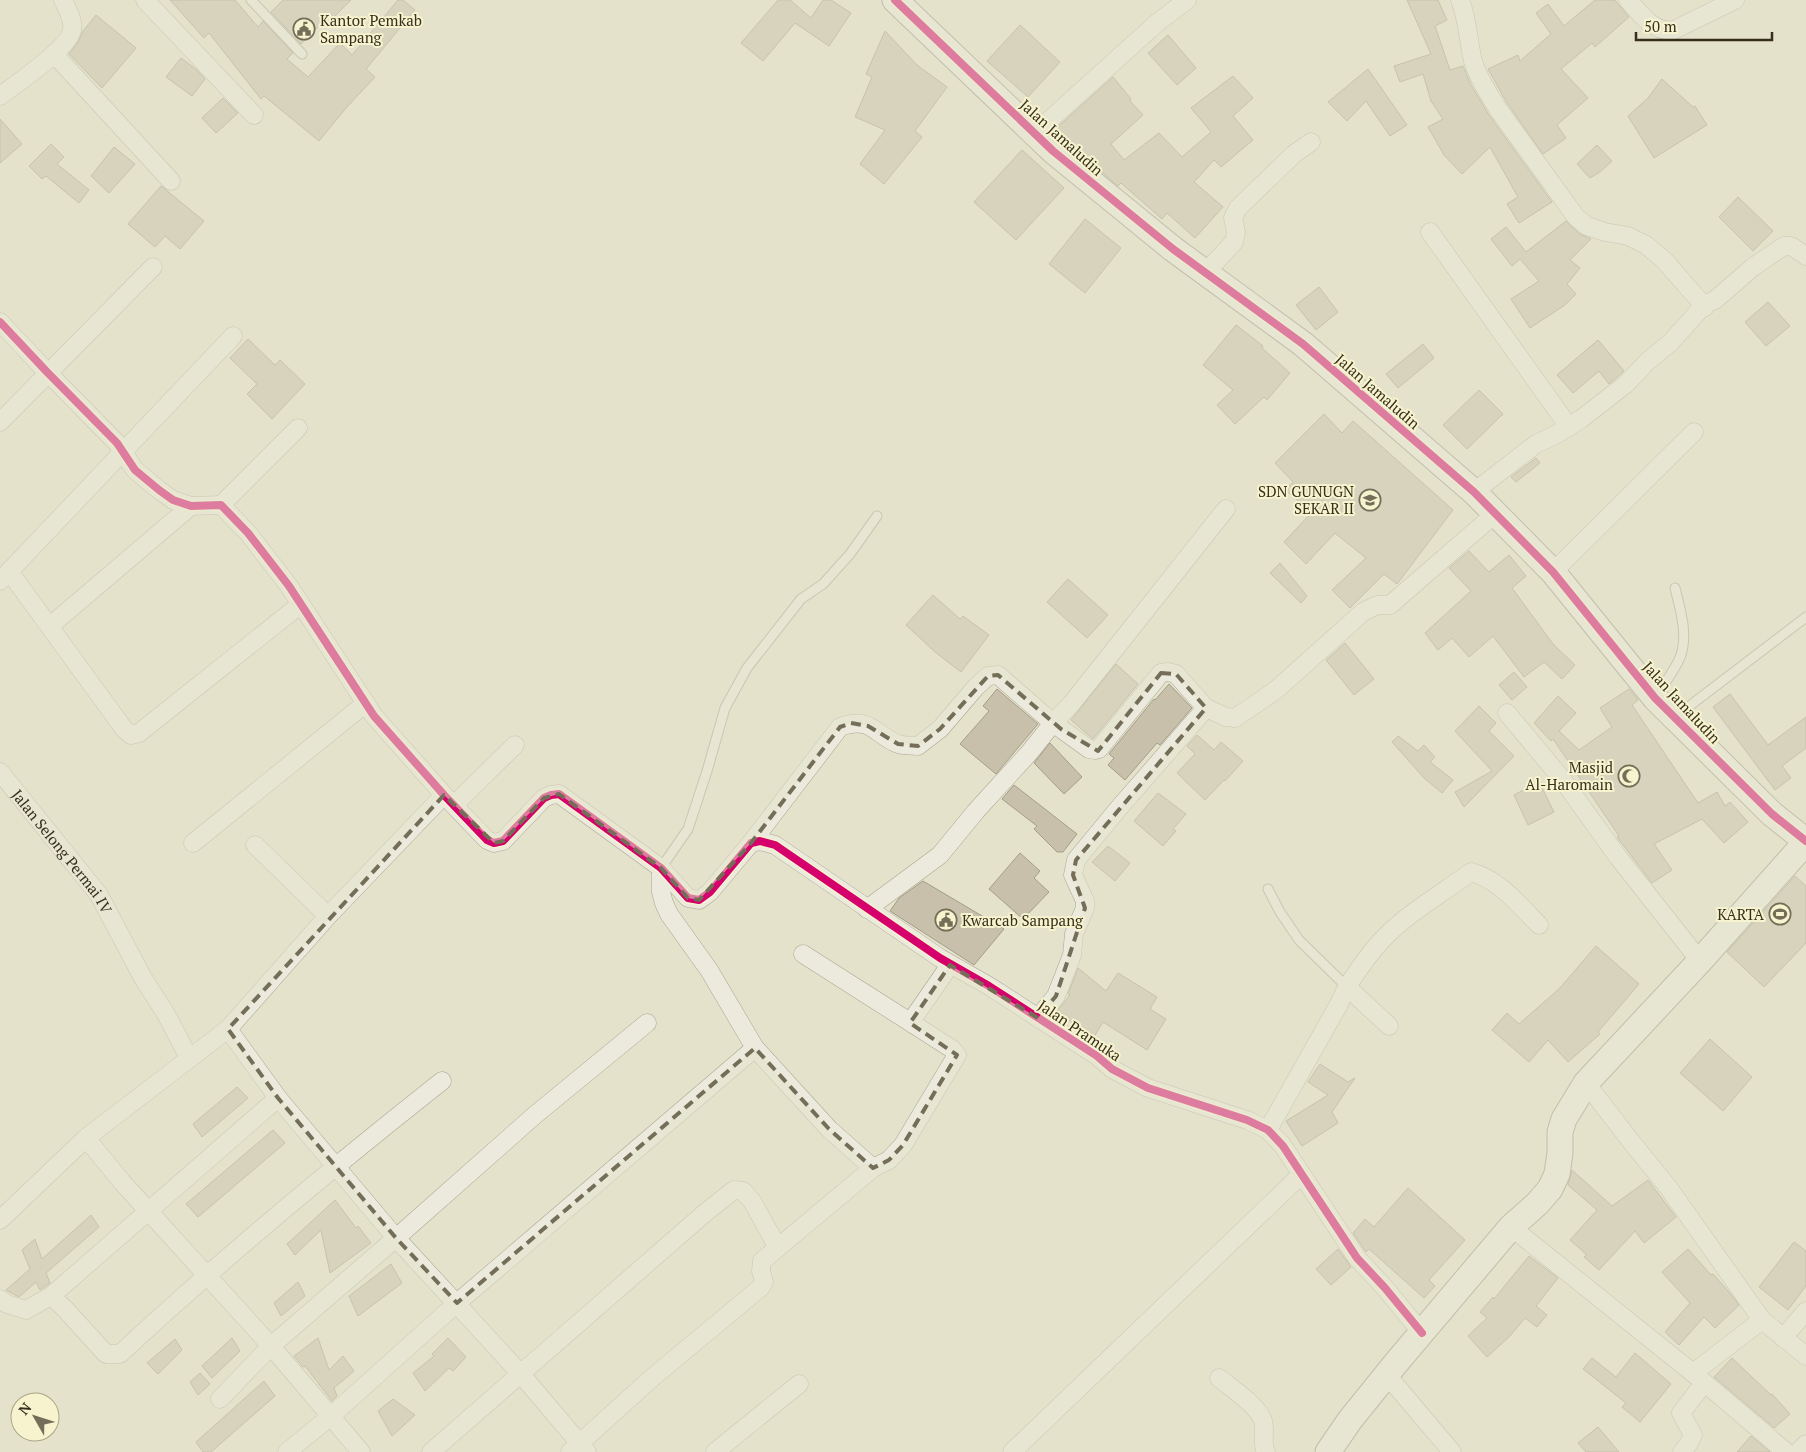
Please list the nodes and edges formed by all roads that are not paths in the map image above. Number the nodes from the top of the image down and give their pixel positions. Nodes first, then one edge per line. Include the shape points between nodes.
1 (63, 0) edge
2 (144, 0) edge
3 (251, 0) edge
4 (895, 0) edge
5 (1187, 0) edge
6 (1460, 0) edge
7 (1628, 0) edge
8 (1735, 0) edge
9 (54, 54) junction
10 (302, 54) dead end
11 (0, 96) edge
12 (254, 115) dead end
13 (1035, 133) junction
14 (1311, 142) dead end
15 (171, 181) dead end
16 (1430, 232) dead end
17 (1806, 256) edge
18 (153, 267) dead end
19 (1205, 273) junction
20 (1705, 307) junction
21 (0, 322) edge
22 (233, 336) dead end
23 (47, 372) junction
24 (0, 422) edge
25 (1568, 427) junction
26 (298, 428) dead end
27 (1694, 432) dead end
28 (123, 452) junction
29 (1474, 492) junction
30 (221, 505) junction
31 (191, 506) junction
32 (1226, 509) dead end
33 (1495, 514) junction
34 (877, 516) dead end
35 (1553, 572) junction
36 (5, 576) edge
37 (1675, 588) dead end
38 (301, 604) junction
39 (1806, 617) edge
40 (50, 626) junction
41 (1656, 698) junction
42 (366, 703) junction
43 (1206, 708) junction
44 (1507, 713) dead end
45 (1675, 717) junction
46 (1053, 723) junction
47 (515, 746) dead end
48 (0, 772) edge
49 (449, 800) junction
50 (1806, 842) edge
51 (193, 843) dead end
52 (751, 843) junction
53 (255, 845) dead end
54 (661, 868) junction
55 (1268, 889) dead end
56 (867, 909) junction
57 (328, 916) junction
58 (1539, 925) dead end
59 (803, 954) dead end
60 (1700, 962) junction
61 (950, 964) junction
62 (1347, 988) junction
63 (1038, 1018) junction
64 (647, 1024) dead end
65 (913, 1024) junction
66 (1390, 1026) dead end
67 (228, 1029) junction
68 (755, 1048) junction
69 (189, 1058) junction
70 (442, 1081) dead end
71 (1586, 1083) junction
72 (278, 1098) junction
73 (1268, 1130) junction
74 (86, 1138) junction
75 (336, 1165) junction
76 (873, 1168) junction
77 (1301, 1175) junction
78 (148, 1211) junction
79 (0, 1220) edge
80 (1511, 1227) junction
81 (396, 1238) junction
82 (778, 1248) junction
83 (206, 1276) junction
84 (51, 1296) junction
85 (0, 1299) edge
86 (457, 1303) junction
87 (1806, 1311) edge
88 (1762, 1320) junction
89 (1422, 1332) junction
90 (1783, 1338) junction
91 (271, 1346) junction
92 (1806, 1356) edge
93 (520, 1373) junction
94 (1387, 1375) junction
95 (1219, 1378) dead end
96 (1699, 1378) junction
97 (799, 1384) dead end
98 (220, 1399) dead end
99 (331, 1416) junction
100 (1806, 1444) edge
101 (578, 1449) edge
102 (287, 1452) edge
103 (361, 1452) edge
104 (431, 1452) edge
105 (715, 1452) edge
106 (1012, 1452) edge
107 (1266, 1452) edge
108 (1328, 1452) edge
109 (1452, 1452) edge
110 (1682, 1452) edge
111 (1786, 1452) edge
112 (1798, 1452) edge

1 - 9 street via 71,18 72,31
2 - 12 street
3 - 10 lane
4 - 13 street, Jalan Jamaludin
5 - 13 street via 1158,22
6 - 20 street via 1473,60 1487,92 1576,216 1587,226 1628,236 1646,245 1664,260
7 - 8 street via 1652,25 1665,31 1674,30
9 - 11 street
9 - 15 street
13 - 19 street, Jalan Jamaludin
14 - 19 street via 1238,208 1233,218 1234,242
16 - 25 street
17 - 20 street via 1791,246 1784,246
18 - 23 street
19 - 29 street, Jalan Jamaludin via 1303,344
20 - 25 street via 1626,384
21 - 23 street
22 - 28 street
23 - 24 street
23 - 28 street
25 - 29 street via 1536,444
26 - 30 street
27 - 35 street
28 - 31 street via 135,470 159,490 173,500
28 - 36 street
29 - 33 street, Jalan Jamaludin
30 - 31 street
30 - 38 street via 248,533
31 - 40 street
32 - 46 street
33 - 35 street, Jalan Jamaludin
33 - 43 street via 1390,605 1377,605 1363,612 1276,690 1235,718
34 - 54 lane via 850,554 823,584 801,599 747,668 725,708 688,829
35 - 41 street, Jalan Jamaludin
36 - 40 street
37 - 41 lane via 1684,623 1681,655
38 - 40 street via 140,733 131,735
38 - 42 street
39 - 45 lane
41 - 45 street, Jalan Jamaludin
42 - 49 street
42 - 51 street
43 - 46 street via 1176,674 1168,672 1161,673 1100,749 1089,749
43 - 63 street via 1076,860 1072,875 1085,901 1085,908 1056,996
44 - 60 street via 1562,779
45 - 50 street, Jalan Jamaludin via 1772,814
46 - 52 street via 998,675 988,676 940,730 918,746 898,744 868,726 851,723 840,726
46 - 56 street via 940,855
47 - 49 street
48 - 69 street, Jalan Selong Permai IV via 99,895
49 - 54 street via 487,840 494,843 503,841 544,798 559,794
49 - 57 street
50 - 60 street
52 - 54 street via 700,900 688,898
52 - 56 street, Jalan Pramuka via 760,841 775,845
53 - 57 street
54 - 68 street via 661,892 669,914 709,970
55 - 62 lane via 1299,940
56 - 61 street, Jalan Pramuka
57 - 67 street
58 - 62 street via 1509,894 1483,875 1471,872 1385,937 1360,965
59 - 65 street
60 - 71 street
61 - 63 street, Jalan Pramuka
61 - 65 street via 914,1017
62 - 66 street
62 - 73 street
63 - 73 street, Jalan Pramuka via 1148,1088 1247,1120
64 - 81 street via 535,1115
65 - 76 street via 957,1055 903,1145 889,1160
67 - 69 street
67 - 72 street
68 - 76 street via 829,1129
68 - 86 street
69 - 74 street
70 - 75 street
71 - 80 street via 1564,1119 1557,1174 1550,1188
71 - 88 street via 1668,1186
72 - 75 street
72 - 78 street
73 - 77 street, Jalan Pramuka
74 - 78 street
74 - 79 street
75 - 81 street
75 - 83 street
76 - 82 street
77 - 89 street, Jalan Pramuka via 1357,1258
77 - 106 street
78 - 83 street
78 - 84 street
80 - 89 street
80 - 96 street
81 - 86 street
81 - 91 street
82 - 93 street via 752,1201 743,1191 734,1190
82 - 101 street via 762,1261 764,1282 760,1288 654,1377
83 - 84 street via 120,1354 106,1354
83 - 91 street
84 - 85 street via 26,1310
86 - 93 street
86 - 99 street
87 - 90 street
88 - 90 street
88 - 96 street
89 - 94 street
90 - 92 street
91 - 98 street
91 - 99 street
93 - 101 street
93 - 104 street
94 - 108 street
94 - 109 street
95 - 107 street via 1258,1412 1263,1421
96 - 110 street via 1681,1413 1693,1435
96 - 111 street
97 - 105 street
99 - 102 street
99 - 103 street
100 - 112 street

